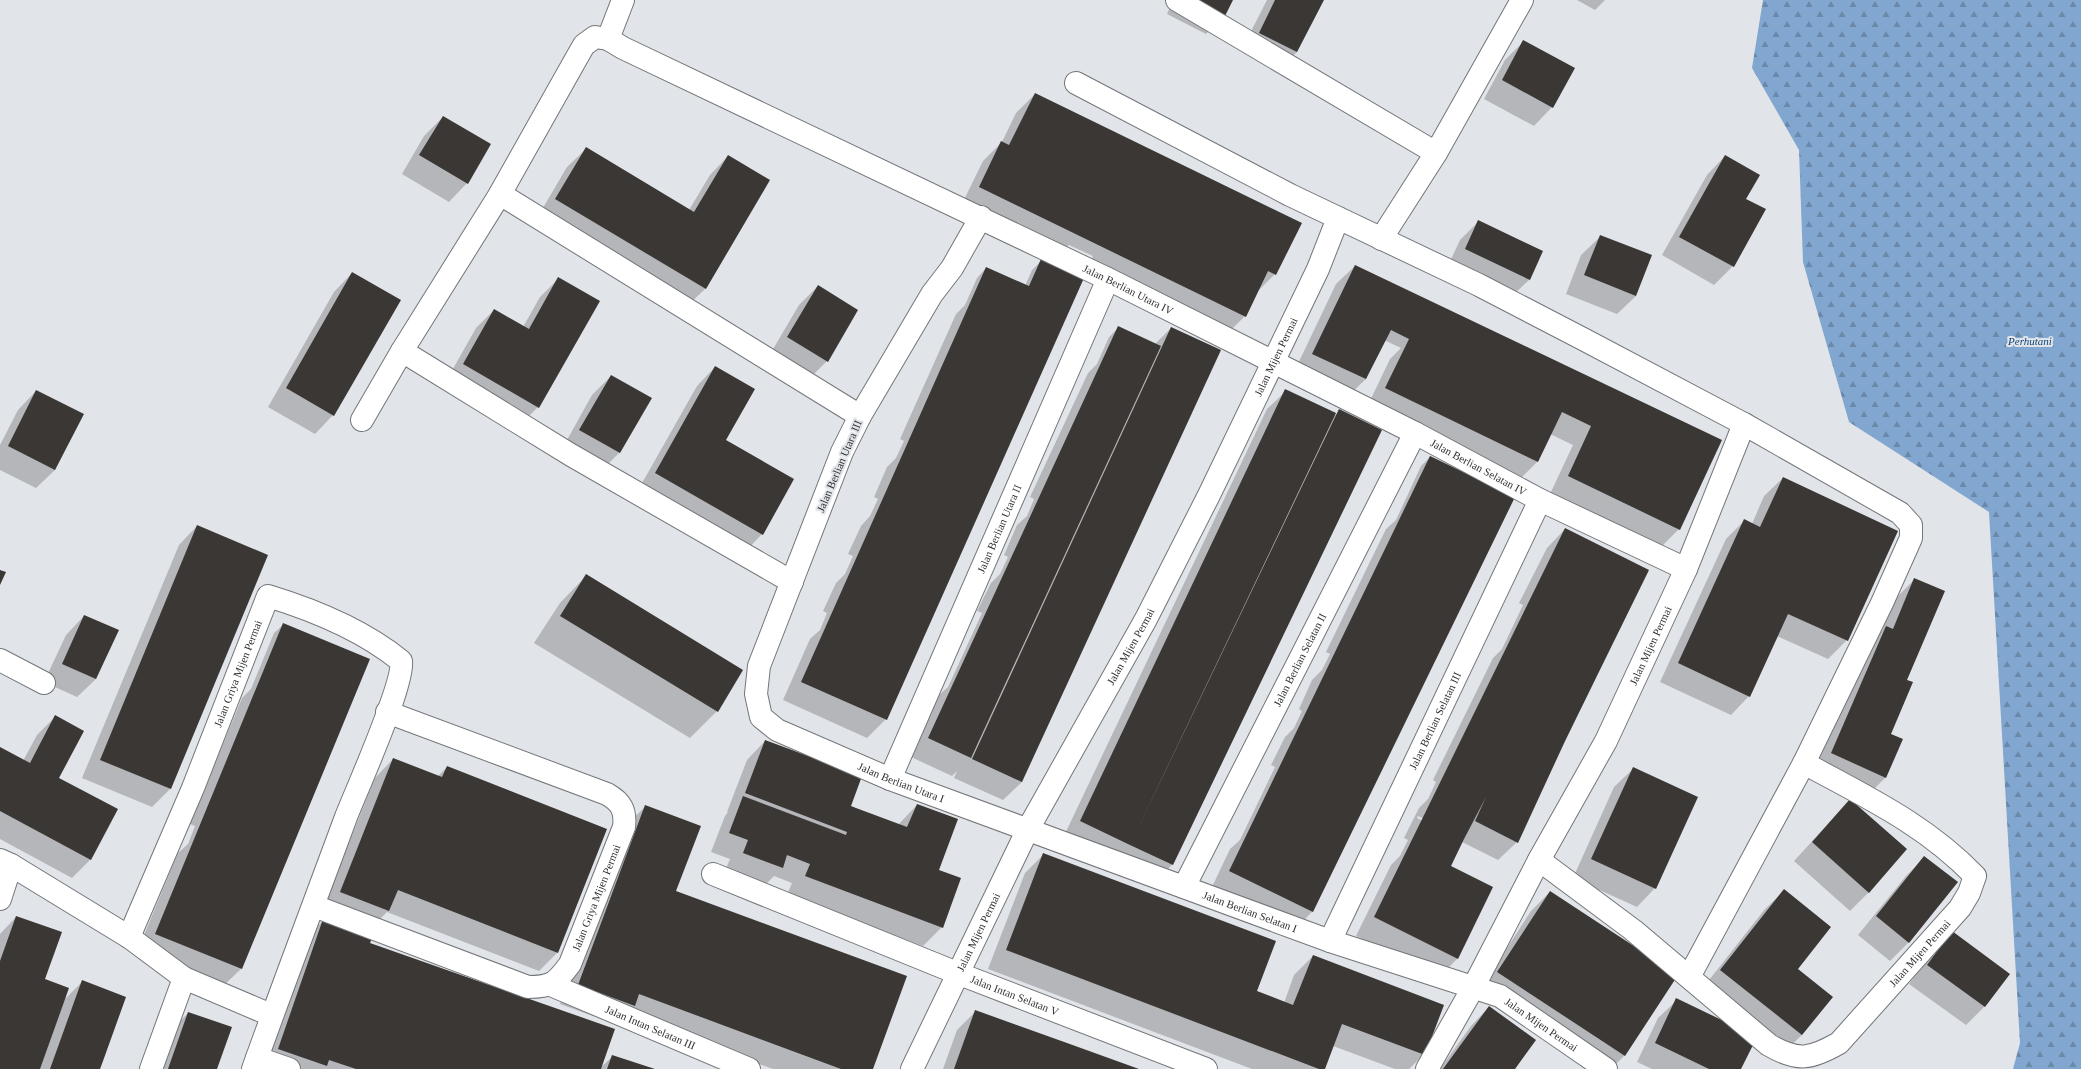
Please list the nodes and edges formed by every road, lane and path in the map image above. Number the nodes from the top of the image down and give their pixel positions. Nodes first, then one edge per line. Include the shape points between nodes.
1 (623, 0) edge
2 (1178, 0) edge
3 (1522, 0) edge
4 (608, 39) junction
5 (1076, 83) dead end
6 (1436, 153) junction
7 (500, 194) junction
8 (981, 217) junction
9 (1338, 218) junction
10 (1381, 239) junction
11 (1108, 279) junction
12 (402, 351) junction
13 (1274, 362) junction
14 (860, 416) junction
15 (362, 420) dead end
16 (1744, 424) junction
17 (1415, 433) junction
18 (1540, 500) junction
19 (1686, 569) junction
20 (792, 582) junction
21 (0, 660) edge
22 (44, 683) dead end
23 (387, 712) junction
24 (777, 730) joint
25 (1804, 763) junction
26 (890, 779) junction
27 (1028, 829) junction
28 (1539, 860) junction
29 (6, 863) edge
30 (713, 874) dead end
31 (1184, 888) junction
32 (0, 899) edge
33 (314, 906) junction
34 (129, 937) junction
35 (1330, 941) junction
36 (957, 973) junction
37 (1689, 977) junction
38 (184, 978) junction
39 (551, 985) junction
40 (1474, 986) junction
41 (272, 1016) junction
42 (255, 1063) edge
43 (151, 1069) edge
44 (289, 1069) edge
45 (749, 1069) edge
46 (912, 1069) edge
47 (1206, 1069) edge
48 (1427, 1069) edge
49 (1606, 1069) edge

1 - 4 street
2 - 6 street
3 - 6 street
4 - 7 street via 596,37 584,45
4 - 8 street, Jalan Berlian Utara IV
5 - 9 street
6 - 10 street
7 - 12 street
7 - 14 street
8 - 11 street, Jalan Berlian Utara IV
8 - 14 street, Jalan Berlian Utara III
9 - 10 street
9 - 13 street, Jalan Mijen Permai via 1318,269
10 - 16 street via 1479,285
11 - 13 street, Jalan Berlian Utara IV
11 - 26 street, Jalan Berlian Utara II
12 - 15 street
12 - 20 street via 571,455
13 - 17 street, Jalan Berlian Selatan IV
13 - 27 street, Jalan Mijen Permai via 1146,619
14 - 20 street, Jalan Berlian Utara III via 842,452
16 - 19 street, Jalan Mijen Permai
16 - 25 street via 1900,513 1911,525 1911,538 1882,603
17 - 18 street, Jalan Berlian Selatan IV
17 - 31 street, Jalan Berlian Selatan II
18 - 19 street, Jalan Berlian Selatan IV
18 - 35 street, Jalan Berlian Selatan III
19 - 28 street, Jalan Mijen Permai via 1606,741
20 - 24 street, Jalan Berlian Utara III via 760,666 756,694 760,717
21 - 22 street
23 - 33 street, Jalan Griya Mijen Permai
23 - 34 street, Jalan Griya Mijen Permai via 402,668 401,660 382,646 335,621 268,596 193,788
23 - 39 street, Jalan Griya Mijen Permai via 607,794 620,803 625,816 624,826 570,964
24 - 26 street, Jalan Berlian Utara I
25 - 37 street
25 - 37 street, Jalan Mijen Permai via 1900,815 1958,859 1975,876 1969,893 1960,908 1867,1014 1839,1043 1817,1055 1800,1058 1774,1048
26 - 27 street, Jalan Berlian Utara I
27 - 31 street, Jalan Berlian Selatan I
27 - 36 street, Jalan Mijen Permai
28 - 37 street, Jalan Mijen Permai via 1633,930
28 - 40 street, Jalan Mijen Permai
29 - 32 street
29 - 34 street
30 - 36 street, Jalan Intan Selatan V
31 - 35 street, Jalan Berlian Selatan I
33 - 39 street via 528,987
33 - 41 street, Jalan Griya Mijen Permai
34 - 38 street
35 - 40 street, Jalan Berlian Selatan I
36 - 46 street, Jalan Mijen Permai
36 - 47 street, Jalan Intan Selatan V
38 - 41 street
38 - 43 street
39 - 45 street, Jalan Intan Selatan III
40 - 48 street, Jalan Mijen Permai
40 - 49 street, Jalan Mijen Permai via 1500,996
41 - 42 street, Jalan Griya Mijen Permai
42 - 44 street, Jalan Griya Mijen Permai

